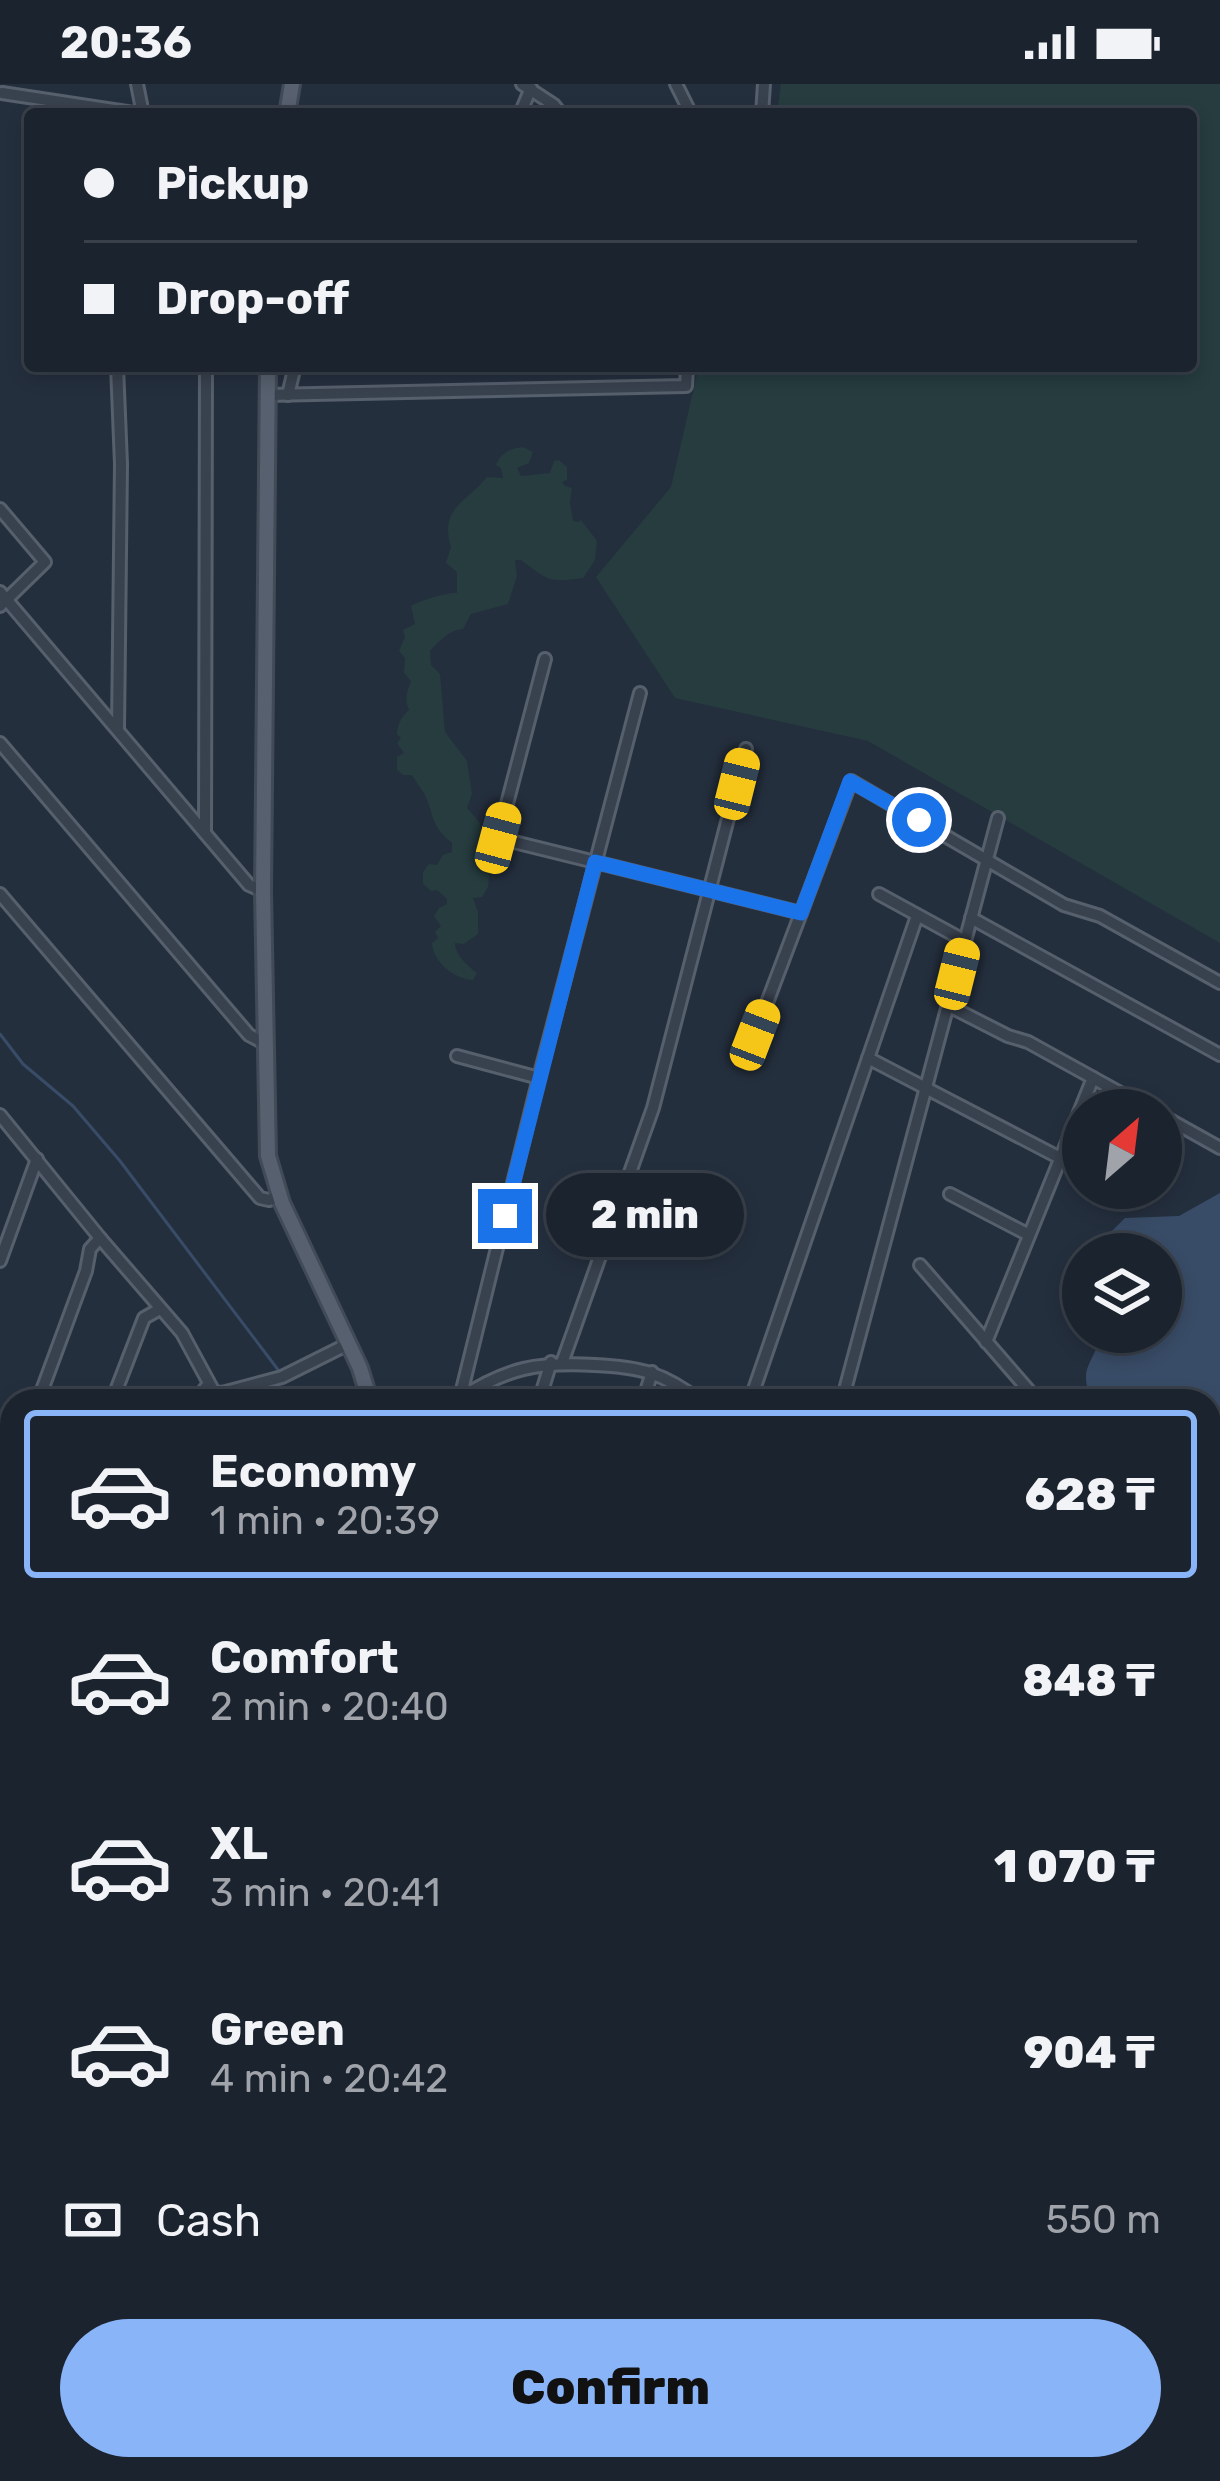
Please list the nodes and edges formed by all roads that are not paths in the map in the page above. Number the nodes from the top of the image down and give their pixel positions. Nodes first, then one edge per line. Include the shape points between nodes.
1 (526, 86) edge
2 (2, 93) edge
3 (101, 108) edge
4 (556, 108) edge
5 (117, 372) edge
6 (206, 372) edge
7 (268, 372) edge
8 (294, 372) edge
9 (687, 372) edge
10 (268, 395) junction
11 (288, 395) junction
12 (0, 509) edge
13 (2, 599) edge
14 (545, 659) dead end
15 (640, 693) dead end
16 (118, 730) junction
17 (0, 743) edge
18 (746, 748) dead end
19 (998, 818) dead end
20 (205, 833) junction
21 (987, 860) junction
22 (595, 862) junction
23 (711, 890) junction
24 (262, 891) junction
25 (0, 893) edge
26 (879, 894) dead end
27 (801, 913) junction
28 (917, 916) junction
29 (971, 918) junction
30 (965, 941) junction
31 (1220, 983) edge
32 (949, 1006) junction
33 (266, 1044) junction
34 (752, 1045) dead end
35 (1220, 1055) edge
36 (457, 1056) dead end
37 (868, 1058) junction
38 (539, 1078) junction
39 (1093, 1078) junction
40 (927, 1089) junction
41 (1113, 1089) edge
42 (0, 1115) edge
43 (1182, 1127) edge
44 (1220, 1148) edge
45 (1060, 1158) junction
46 (37, 1159) junction
47 (950, 1194) dead end
48 (279, 1196) junction
49 (1029, 1235) junction
50 (100, 1238) junction
51 (0, 1261) edge
52 (920, 1265) dead end
53 (160, 1309) junction
54 (986, 1342) junction
55 (348, 1344) junction
56 (556, 1363) junction
57 (652, 1372) junction
58 (208, 1385) junction
59 (42, 1389) edge
60 (117, 1389) edge
61 (205, 1389) edge
62 (211, 1389) edge
63 (246, 1389) edge
64 (367, 1389) edge
65 (462, 1389) edge
66 (478, 1389) edge
67 (544, 1389) edge
68 (647, 1389) edge
69 (685, 1389) edge
70 (754, 1389) edge
71 (845, 1389) edge
72 (1027, 1389) edge

1 - 4 street
2 - 3 street
5 - 16 street
6 - 20 street
7 - 10 main road
8 - 11 street
9 - 11 street via 686,386
10 - 11 street
10 - 24 main road
12 - 13 street via 45,562
13 - 16 street
14 - 22 street via 498,838
15 - 22 street
16 - 20 street
17 - 33 street via 249,1034
18 - 23 street
19 - 21 street
20 - 24 street
21 - 27 street via 850,781
21 - 29 street
21 - 31 street
22 - 23 street
22 - 38 street
23 - 27 street
23 - 56 street via 653,1108
24 - 33 main road
25 - 48 street via 260,1198
26 - 28 street
27 - 34 street
28 - 30 street
28 - 37 street
29 - 30 street
29 - 35 street
30 - 32 street
32 - 39 street
32 - 40 street
33 - 48 main road via 268,1156
36 - 38 street
37 - 40 street
37 - 70 street
38 - 65 street
39 - 41 street
39 - 45 street
40 - 45 street
40 - 71 street
42 - 46 street
43 - 44 street
45 - 49 street
46 - 50 street
46 - 51 street
47 - 49 street
48 - 55 main road
49 - 54 street
50 - 53 street
50 - 59 street
52 - 54 street
53 - 58 street
53 - 60 street via 145,1318
54 - 72 street
55 - 63 street
55 - 64 main road
56 - 57 street
56 - 66 street via 526,1366
56 - 67 street
57 - 68 street
57 - 69 street
58 - 61 street
58 - 62 street

